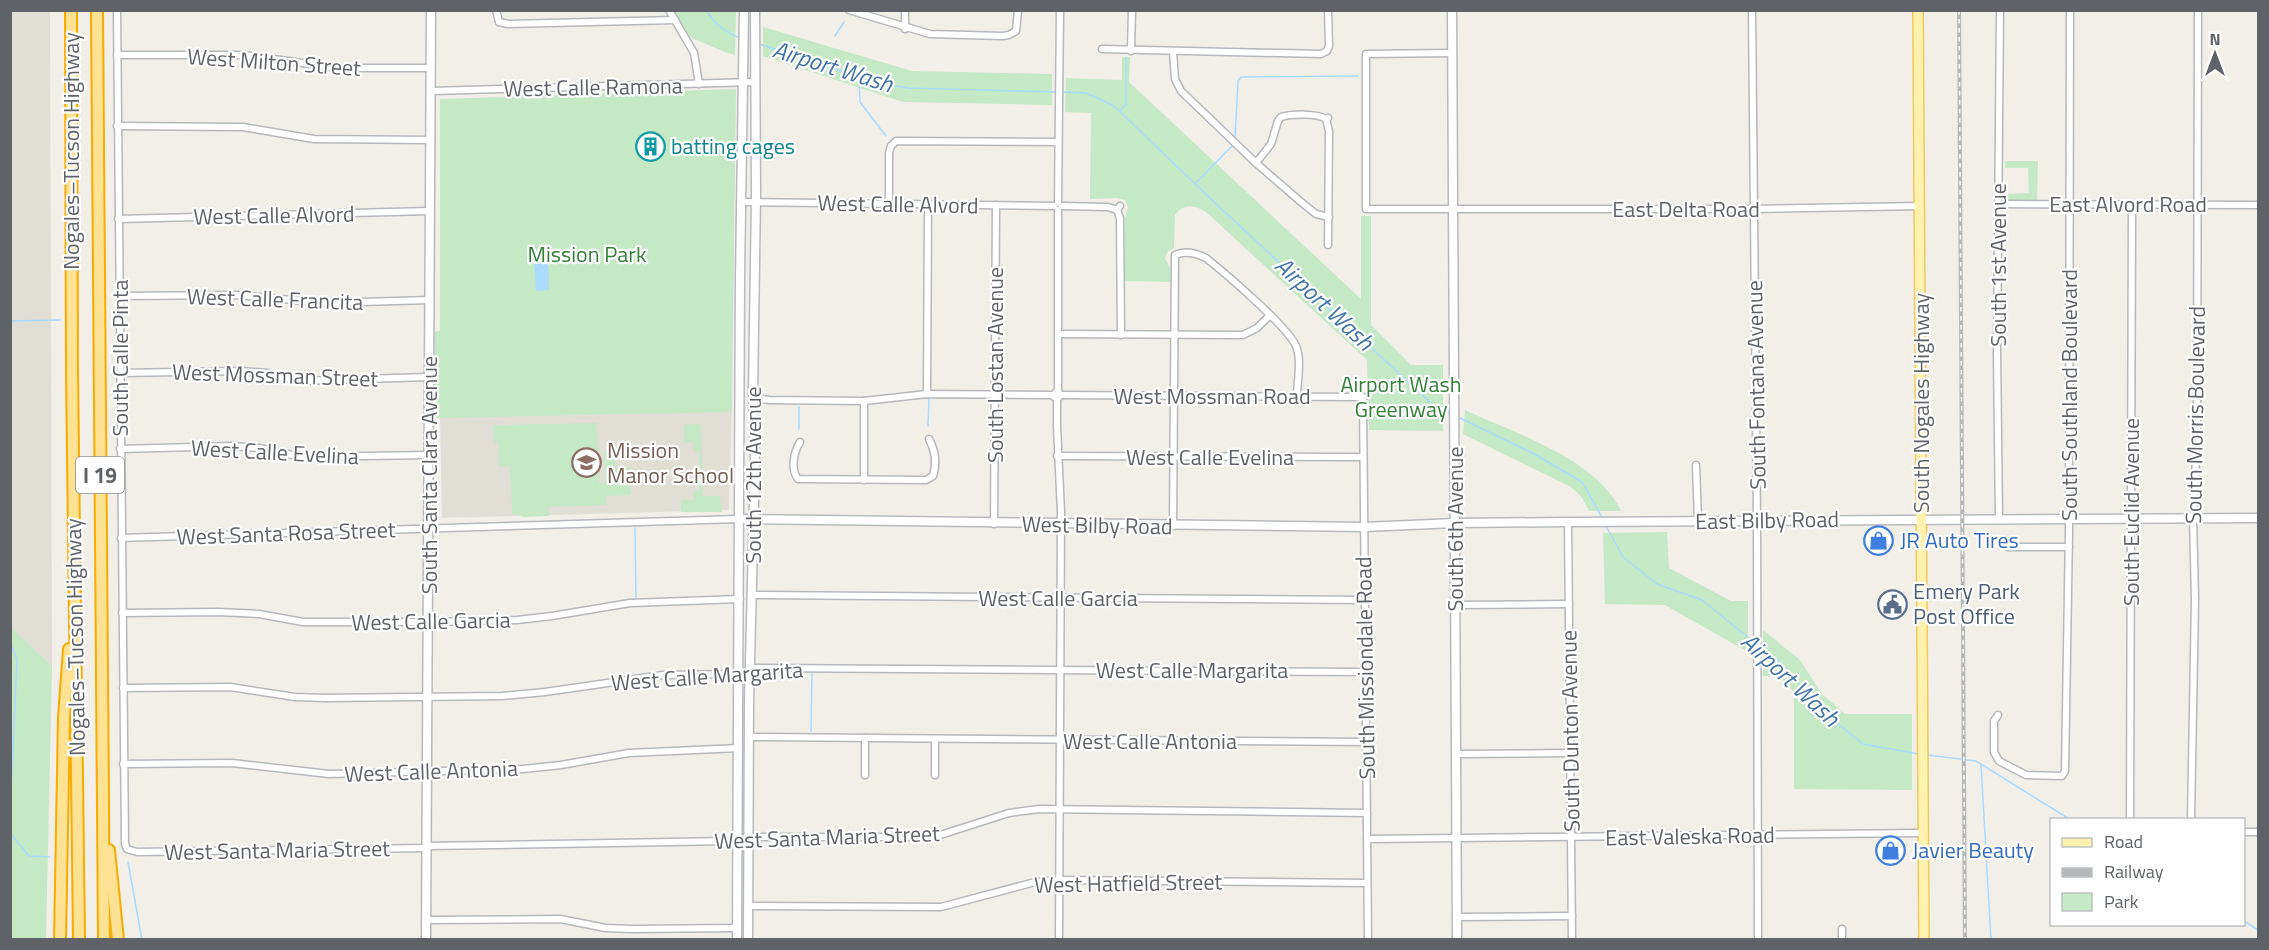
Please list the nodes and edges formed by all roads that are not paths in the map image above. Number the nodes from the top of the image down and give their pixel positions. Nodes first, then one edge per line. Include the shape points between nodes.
1 (71, 10) edge
2 (97, 10) edge
3 (117, 10) edge
4 (431, 10) edge
5 (496, 10) edge
6 (669, 10) edge
7 (744, 10) edge
8 (755, 10) edge
9 (849, 10) edge
10 (905, 10) edge
11 (1018, 10) edge
12 (1060, 10) edge
13 (1132, 10) edge
14 (1328, 10) edge
15 (1452, 10) edge
16 (1752, 10) edge
17 (1918, 10) edge
18 (2000, 10) edge
19 (2070, 10) edge
20 (2198, 10) edge
21 (675, 20) junction
22 (905, 29) junction
23 (1102, 49) dead end
24 (1131, 51) junction
25 (1173, 52) junction
26 (1452, 53) junction
27 (117, 56) junction
28 (431, 68) junction
29 (755, 82) junction
30 (743, 83) junction
31 (699, 84) junction
32 (431, 91) junction
33 (117, 126) junction
34 (431, 140) junction
35 (1058, 142) junction
36 (1256, 163) junction
37 (742, 202) junction
38 (756, 202) junction
39 (889, 204) junction
40 (928, 204) junction
41 (1998, 204) junction
42 (2069, 205) junction
43 (2132, 205) junction
44 (2198, 205) junction
45 (2259, 205) edge
46 (996, 206) junction
47 (1058, 206) junction
48 (1920, 206) junction
49 (1754, 209) junction
50 (1453, 210) junction
51 (430, 211) junction
52 (1329, 217) junction
53 (118, 219) junction
54 (1328, 245) dead end
55 (120, 296) junction
56 (430, 300) junction
57 (1270, 315) junction
58 (1059, 334) junction
59 (1121, 334) junction
60 (1174, 335) junction
61 (120, 373) junction
62 (429, 377) junction
63 (753, 393) junction
64 (927, 394) junction
65 (995, 394) junction
66 (1057, 395) junction
67 (1174, 396) junction
68 (1297, 397) junction
69 (1363, 397) joint
70 (769, 400) junction
71 (864, 401) junction
72 (739, 413) junction
73 (754, 413) junction
74 (754, 426) junction
75 (929, 439) dead end
76 (800, 442) dead end
77 (120, 449) junction
78 (429, 455) junction
79 (1057, 456) junction
80 (1173, 457) junction
81 (1364, 457) junction
82 (1696, 465) dead end
83 (864, 480) junction
84 (2069, 518) junction
85 (2131, 518) junction
86 (2193, 518) junction
87 (2259, 518) edge
88 (740, 519) junction
89 (1922, 519) junction
90 (1999, 519) junction
91 (754, 520) junction
92 (1757, 520) junction
93 (1698, 521) junction
94 (1568, 522) junction
95 (1455, 523) junction
96 (994, 524) junction
97 (1061, 525) junction
98 (1173, 526) junction
99 (1364, 527) junction
100 (429, 529) junction
101 (121, 538) junction
102 (2008, 546) dead end
103 (2069, 548) junction
104 (74, 568) junction
105 (752, 595) junction
106 (1060, 598) junction
107 (740, 599) junction
108 (1365, 600) junction
109 (1569, 604) junction
110 (1455, 605) junction
111 (122, 613) junction
112 (428, 622) junction
113 (750, 668) junction
114 (1060, 669) junction
115 (1365, 672) junction
116 (739, 674) junction
117 (123, 688) junction
118 (428, 696) junction
119 (1998, 715) dead end
120 (750, 737) junction
121 (865, 738) junction
122 (935, 739) junction
123 (1060, 741) junction
124 (1366, 742) junction
125 (739, 748) junction
126 (1570, 753) junction
127 (1456, 754) junction
128 (123, 764) junction
129 (427, 771) junction
130 (865, 774) dead end
131 (935, 775) dead end
132 (102, 789) junction
133 (1058, 809) junction
134 (1367, 813) junction
135 (2130, 818) edge
136 (2191, 818) edge
137 (1924, 833) junction
138 (1757, 835) junction
139 (1571, 837) junction
140 (749, 838) junction
141 (1456, 838) junction
142 (1367, 839) junction
143 (738, 840) junction
144 (427, 847) junction
145 (127, 849) joint
146 (1059, 880) junction
147 (1367, 883) junction
148 (749, 906) junction
149 (1572, 916) junction
150 (1457, 917) junction
151 (427, 920) junction
152 (737, 928) junction
153 (1842, 929) dead end
154 (60, 939) edge
155 (79, 939) edge
156 (104, 939) edge
157 (118, 939) edge
158 (426, 939) edge
159 (737, 939) edge
160 (748, 939) edge
161 (1059, 939) edge
162 (1368, 939) edge
163 (1457, 939) edge
164 (1572, 939) edge
165 (1758, 939) edge
166 (1842, 939) edge
167 (1924, 939) edge

1 - 104 highway, Nogales–Tucson Highway / I 19
2 - 132 highway, Nogales–Tucson Highway / I 19
3 - 27 street, South Calle Pinta
4 - 28 street, South Santa Clara Avenue
5 - 21 street via 497,24
6 - 21 street
7 - 30 street, South 12th Avenue
8 - 29 street, South 12th Avenue
9 - 22 street
10 - 22 street
11 - 22 street via 1015,33 1003,36 930,34
12 - 35 street
13 - 24 street
14 - 25 street via 1329,46 1325,52
15 - 26 street, South 6th Avenue
16 - 49 street, South Fontana Avenue
17 - 48 main road, South Nogales Highway
18 - 41 street, South 1st Avenue
19 - 42 street, South Southland Boulevard
20 - 44 street, South Morris Boulevard
21 - 31 street via 694,53
23 - 24 street
24 - 25 street
25 - 36 street via 1175,79 1181,91
26 - 50 street, South 6th Avenue
26 - 50 street, East Delta Road via 1366,54 1366,209
27 - 28 street, West Milton Street via 244,55 338,68
27 - 33 street, South Calle Pinta
28 - 32 street, South Santa Clara Avenue
29 - 30 street, West Calle Ramona
29 - 38 street, South 12th Avenue
30 - 31 street, West Calle Ramona
30 - 37 street, South 12th Avenue
31 - 32 street, West Calle Ramona
32 - 34 street, South Santa Clara Avenue
33 - 34 street via 233,126 314,139
33 - 53 street, South Calle Pinta
34 - 51 street, South Santa Clara Avenue
35 - 39 street via 892,141
35 - 47 street
36 - 52 street via 1316,214
36 - 52 street via 1271,144 1281,117 1327,118
37 - 38 street, West Calle Alvord
37 - 72 street, South 12th Avenue
38 - 39 street, West Calle Alvord
38 - 63 street, South 12th Avenue
39 - 40 street, West Calle Alvord
40 - 46 street, West Calle Alvord
40 - 64 street
41 - 42 street, East Alvord Road
41 - 90 street, South 1st Avenue
42 - 43 street, East Alvord Road
42 - 84 street, South Southland Boulevard
43 - 44 street, East Alvord Road
43 - 85 street, South Euclid Avenue
44 - 45 street, East Alvord Road
44 - 86 street, South Morris Boulevard
46 - 47 street, West Calle Alvord
46 - 65 street, South Lostan Avenue
47 - 58 street
47 - 59 street, West Calle Alvord via 1119,208
48 - 49 street, East Delta Road
48 - 89 main road, South Nogales Highway
49 - 50 street, East Delta Road
49 - 92 street, South Fontana Avenue
50 - 95 street, South 6th Avenue
51 - 53 street, West Calle Alvord
51 - 56 street, South Santa Clara Avenue
52 - 54 street
53 - 55 street, South Calle Pinta
55 - 56 street, West Calle Francita via 237,295 326,303
55 - 61 street, South Calle Pinta
56 - 62 street, South Santa Clara Avenue
57 - 60 street via 1243,335
57 - 60 street via 1206,258 1183,252 1174,256
57 - 68 street via 1298,353
58 - 59 street
58 - 66 street
59 - 60 street
60 - 67 street
61 - 62 street, West Mossman Street via 240,371 298,381
61 - 77 street, South Calle Pinta
62 - 78 street, South Santa Clara Avenue
63 - 70 street
63 - 73 street, South 12th Avenue
64 - 65 street, West Mossman Road
64 - 71 street, West Mossman Road
65 - 66 street, West Mossman Road
65 - 96 street, South Lostan Avenue
66 - 67 street, West Mossman Road
66 - 79 street
67 - 68 street, West Mossman Road
67 - 80 street
68 - 69 street, West Mossman Road
69 - 81 street, South Missiondale Road
70 - 71 street, West Mossman Road
70 - 74 street via 759,403
71 - 83 street
72 - 73 street
72 - 88 street, South 12th Avenue
73 - 74 street, South 12th Avenue
74 - 91 street, South 12th Avenue
75 - 83 street via 934,449 934,479
76 - 83 street via 794,464 798,478
77 - 78 street, West Calle Evelina via 232,446 302,457
77 - 101 street, South Calle Pinta
78 - 100 street, South Santa Clara Avenue
79 - 80 street, West Calle Evelina
79 - 97 street
80 - 81 street, West Calle Evelina
80 - 98 street
81 - 99 street, South Missiondale Road
82 - 93 street
84 - 85 street, East Bilby Road
84 - 90 street, East Bilby Road
84 - 103 street, South Southland Boulevard
85 - 86 street, East Bilby Road
85 - 135 street, South Euclid Avenue
86 - 87 street, East Bilby Road
86 - 136 street, South Morris Boulevard
88 - 91 street, West Bilby Road
88 - 100 street, West Santa Rosa Street
88 - 107 street, South 12th Avenue
89 - 90 street, East Bilby Road
89 - 92 street, East Bilby Road
89 - 137 main road, South Nogales Highway
91 - 96 street, West Bilby Road
91 - 105 street, South 12th Avenue
92 - 93 street, East Bilby Road
92 - 138 street, South Fontana Avenue
93 - 94 street, East Bilby Road
94 - 95 street, East Bilby Road
94 - 109 street, South Dunton Avenue
95 - 99 street, West Bilby Road
95 - 110 street, South 6th Avenue
96 - 97 street, West Bilby Road
97 - 98 street, West Bilby Road
97 - 106 street
98 - 99 street, West Bilby Road
99 - 108 street, South Missiondale Road
100 - 101 street, West Santa Rosa Street
100 - 112 street, South Santa Clara Avenue
101 - 111 street, South Calle Pinta
102 - 103 street
103 - 119 street, South Southland Boulevard via 2065,771 2060,777 2025,775 1999,761 1995,755 1994,721
104 - 154 highway via 64,717
104 - 155 highway, Nogales–Tucson Highway / I 19
105 - 106 street, West Calle Garcia
105 - 113 street, South 12th Avenue
106 - 108 street, West Calle Garcia
106 - 114 street
107 - 112 street, West Calle Garcia via 630,603 517,620
107 - 116 street, South 12th Avenue
108 - 115 street, South Missiondale Road
109 - 110 street
109 - 126 street, South Dunton Avenue
110 - 127 street, South 6th Avenue
111 - 112 street, West Calle Garcia via 218,612 303,622
111 - 117 street, South Calle Pinta
112 - 118 street, South Santa Clara Avenue
113 - 114 street, West Calle Margarita
113 - 116 street, West Calle Margarita
113 - 120 street, South 12th Avenue
114 - 115 street, West Calle Margarita
114 - 123 street
115 - 124 street, South Missiondale Road
116 - 118 street, West Calle Margarita via 663,675 502,696
116 - 125 street, South 12th Avenue
117 - 118 street, West Calle Margarita via 230,687 326,698
117 - 128 street, South Calle Pinta
118 - 129 street, South Santa Clara Avenue
120 - 121 street, West Calle Antonia
120 - 140 street, South 12th Avenue
121 - 122 street, West Calle Antonia
121 - 130 street
122 - 123 street, West Calle Antonia
122 - 131 street
123 - 124 street, West Calle Antonia
123 - 133 street
124 - 134 street, South Missiondale Road
125 - 129 street, West Calle Antonia via 628,753 523,769
125 - 143 street, South 12th Avenue
126 - 127 street
126 - 139 street, South Dunton Avenue
127 - 141 street, South 6th Avenue
128 - 129 street, West Calle Antonia via 232,763 329,774
128 - 145 street, South Calle Pinta
129 - 144 street, South Santa Clara Avenue
132 - 156 highway, Nogales–Tucson Highway / I 19
132 - 157 highway
133 - 134 street, West Santa Maria Street
133 - 140 street, West Santa Maria Street via 1009,813 934,837
133 - 146 street
134 - 142 street, South Missiondale Road
137 - 138 street, East Valeska Road
137 - 167 main road, South Nogales Highway
138 - 139 street, East Valeska Road
138 - 165 street, South Fontana Avenue
139 - 141 street, East Valeska Road
139 - 149 street, South Dunton Avenue
140 - 143 street, West Santa Maria Street
140 - 148 street, South 12th Avenue
141 - 142 street, East Valeska Road
141 - 150 street, South 6th Avenue
142 - 147 street, South Missiondale Road
143 - 144 street, West Santa Maria Street
143 - 152 street, South 12th Avenue
144 - 145 street, West Santa Maria Street via 137,852
144 - 151 street, South Santa Clara Avenue
146 - 147 street, West Hatfield Street
146 - 148 street, West Hatfield Street via 1035,882 941,907
146 - 161 street
147 - 162 street, South Missiondale Road
148 - 160 street, South 12th Avenue
149 - 150 street
149 - 164 street, South Dunton Avenue
150 - 163 street, South 6th Avenue
151 - 152 street via 560,919 631,929
151 - 158 street, South Santa Clara Avenue
152 - 159 street, South 12th Avenue
153 - 166 street

